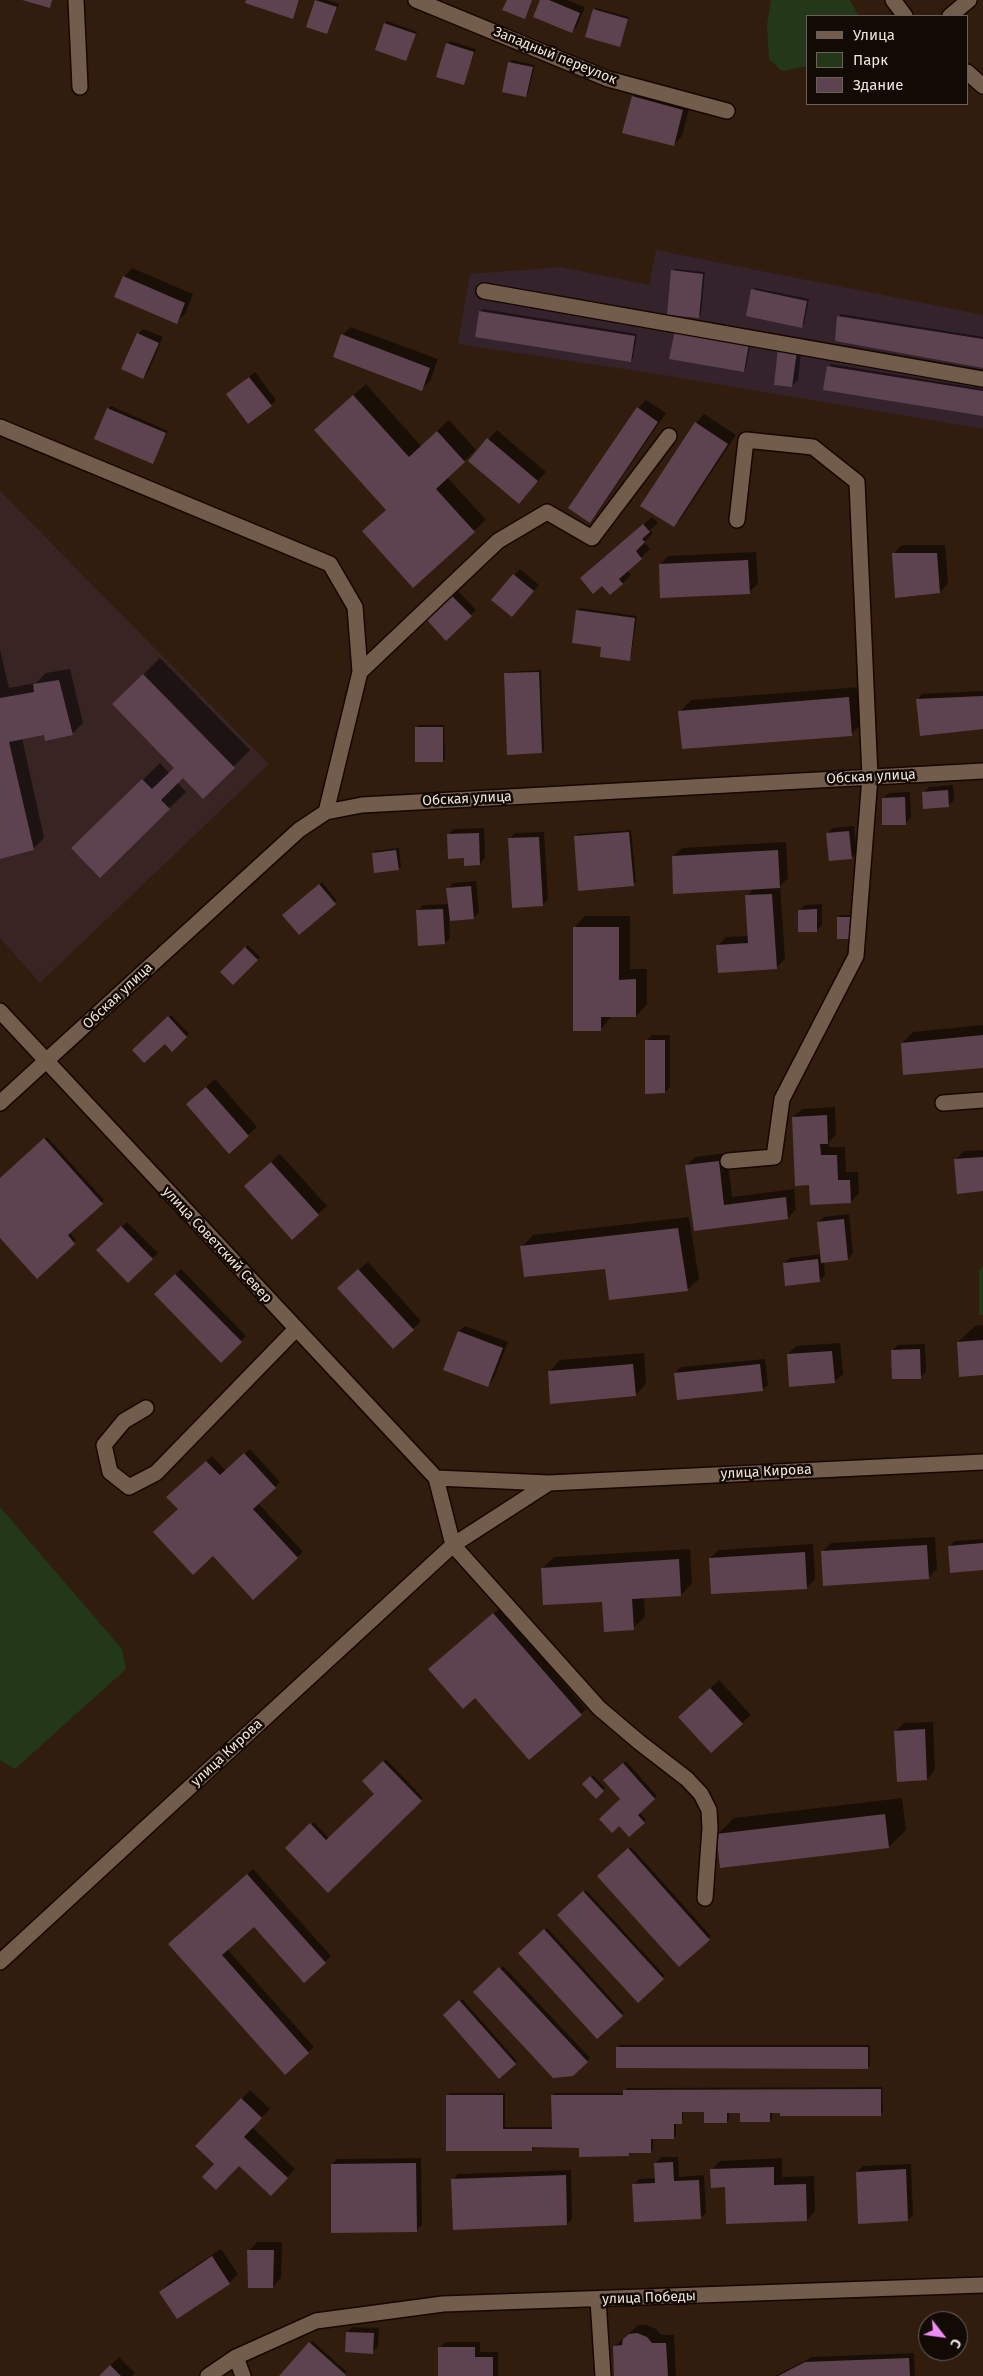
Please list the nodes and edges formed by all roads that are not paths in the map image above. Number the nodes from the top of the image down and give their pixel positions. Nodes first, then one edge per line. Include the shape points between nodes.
1 (76, 0) edge
2 (416, 0) edge
3 (893, 0) edge
4 (969, 0) edge
5 (904, 15) edge
6 (951, 15) edge
7 (968, 73) edge
8 (983, 86) edge
9 (80, 87) dead end
10 (726, 110) dead end
11 (484, 291) dead end
12 (983, 379) edge
13 (0, 427) edge
14 (669, 436) dead end
15 (737, 520) dead end
16 (360, 672) junction
17 (983, 771) edge
18 (870, 777) junction
19 (326, 812) junction
20 (0, 1011) edge
21 (46, 1062) junction
22 (983, 1100) edge
23 (943, 1103) dead end
24 (0, 1104) edge
25 (728, 1161) dead end
26 (296, 1329) junction
27 (146, 1408) dead end
28 (983, 1462) edge
29 (436, 1478) junction
30 (549, 1483) junction
31 (453, 1545) junction
32 (705, 1898) dead end
33 (0, 1962) edge
34 (983, 2285) edge
35 (598, 2300) junction
36 (236, 2357) junction
37 (208, 2376) edge
38 (243, 2376) edge
39 (603, 2376) edge

1 - 9 street
2 - 10 street, Западный переулок via 608,79
3 - 5 street
4 - 6 street
7 - 8 street
11 - 12 street
13 - 16 street via 330,564 355,607
14 - 16 street via 592,538 547,512 498,541
15 - 18 street via 746,440 813,447 857,482
16 - 19 street
17 - 18 street, Обская улица
18 - 19 street, Обская улица via 362,805
18 - 25 street via 856,956 782,1099 774,1157
19 - 21 street, Обская улица via 299,830
20 - 21 street, улица Советский Север
21 - 24 street, Обская улица
21 - 26 street, улица Советский Север
22 - 23 street
26 - 27 street via 156,1472 129,1487 110,1472 104,1445 124,1421
26 - 29 street, улица Советский Север
28 - 30 street, улица Кирова
29 - 30 street, улица Кирова
29 - 31 street
30 - 31 street, улица Кирова
31 - 32 street via 599,1708 701,1794 709,1810 710,1828
31 - 33 street, улица Кирова
34 - 35 street, улица Победы
35 - 36 street, улица Победы via 443,2304 316,2321
35 - 39 street
36 - 37 street, улица Победы
36 - 38 street

